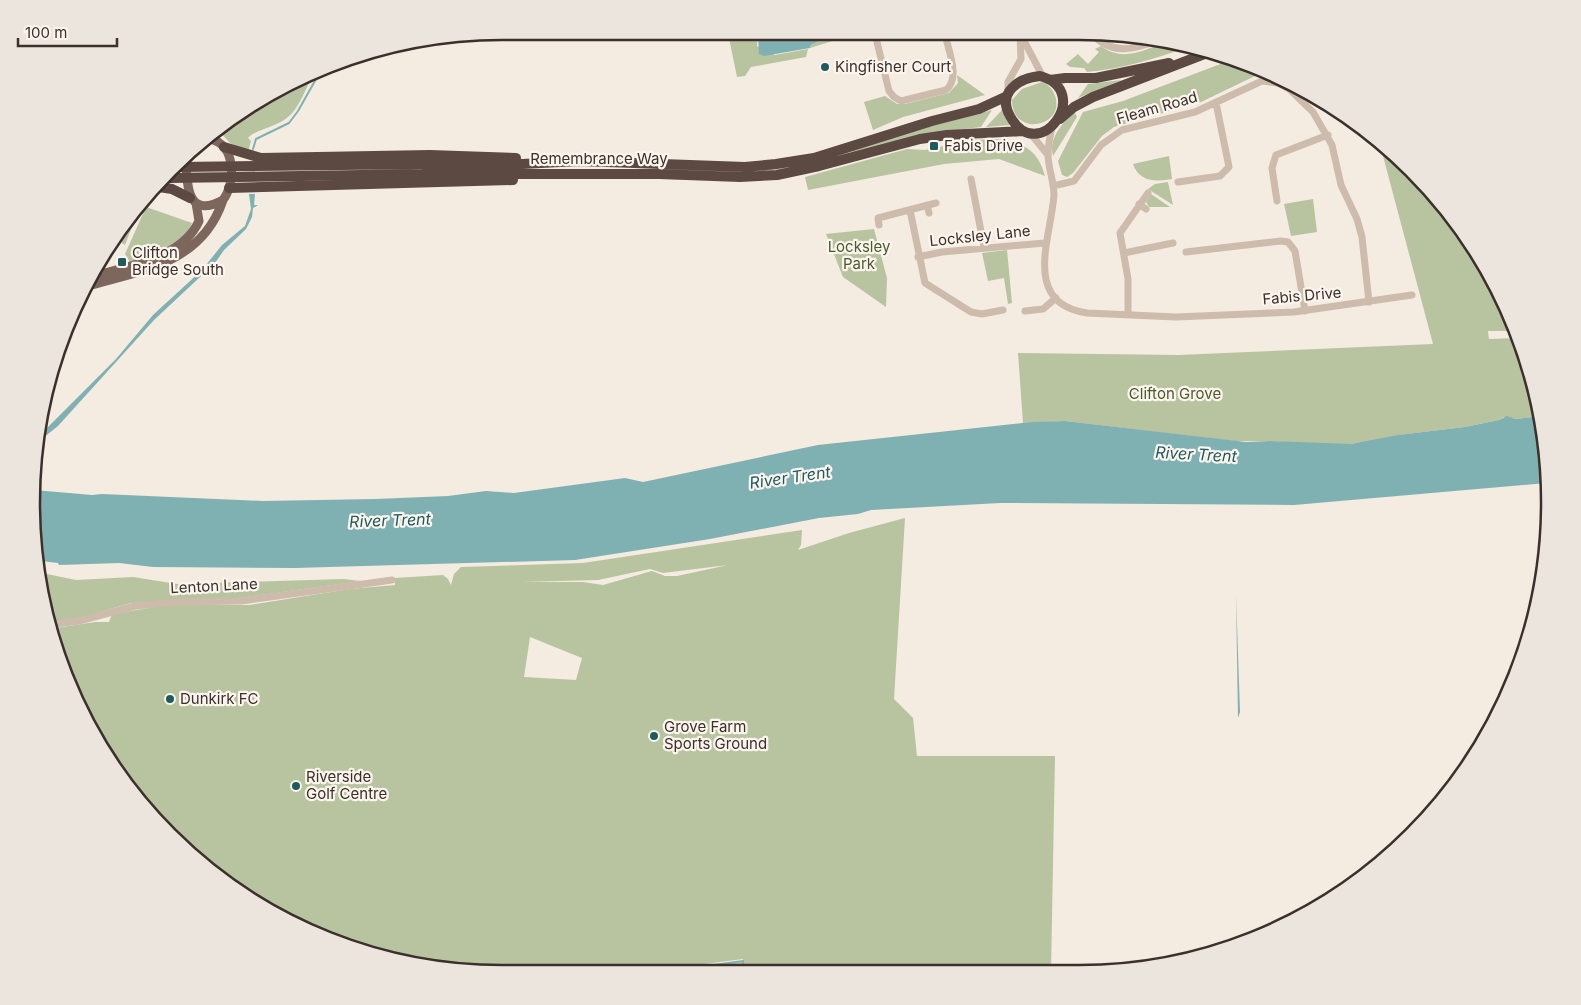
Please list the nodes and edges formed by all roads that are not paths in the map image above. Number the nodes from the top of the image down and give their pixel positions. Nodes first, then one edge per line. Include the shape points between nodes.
1 (876, 40) edge
2 (946, 40) edge
3 (1020, 40) edge
4 (1024, 40) edge
5 (1100, 41) edge
6 (1145, 45) edge
7 (1198, 56) edge
8 (1199, 56) edge
9 (1047, 79) junction
10 (1268, 81) edge
11 (1007, 94) junction
12 (1303, 98) edge
13 (1216, 103) junction
14 (1055, 124) junction
15 (1027, 132) junction
16 (1328, 135) junction
17 (214, 141) edge
18 (224, 147) junction
19 (1048, 155) junction
20 (579, 161) junction
21 (186, 165) edge
22 (184, 167) edge
23 (425, 169) junction
24 (576, 174) junction
25 (172, 178) edge
26 (974, 183) dead end
27 (1183, 183) dead end
28 (1053, 186) junction
29 (164, 188) edge
30 (230, 188) junction
31 (1148, 193) dead end
32 (1274, 197) dead end
33 (193, 200) junction
34 (223, 200) junction
35 (936, 203) dead end
36 (1140, 204) junction
37 (927, 205) junction
38 (1146, 209) dead end
39 (910, 210) junction
40 (929, 213) dead end
41 (880, 224) dead end
42 (1045, 243) junction
43 (1173, 243) dead end
44 (984, 248) junction
45 (1124, 252) junction
46 (1186, 252) dead end
47 (918, 256) junction
48 (100, 274) edge
49 (95, 284) edge
50 (1412, 295) dead end
51 (1056, 298) junction
52 (1369, 302) junction
53 (1029, 308) dead end
54 (1003, 310) dead end
55 (1305, 311) junction
56 (1128, 315) junction
57 (388, 580) dead end
58 (57, 624) edge

1 - 2 street via 889,91 900,100 946,90 950,86 953,76
3 - 11 street via 1021,59 1008,82
4 - 9 street
5 - 6 street via 1123,50
7 - 9 highway via 1096,78
8 - 14 highway via 1093,97 1074,107
9 - 11 highway via 1026,78
9 - 14 highway via 1060,92 1063,101 1061,115
10 - 13 street, Fleam Road
11 - 15 highway via 1010,117
11 - 20 highway, Remembrance Way via 980,109 822,155 776,164
12 - 16 street, Fleam Road
13 - 27 street via 1229,167 1220,176
13 - 28 street, Fleam Road via 1195,112 1122,130 1101,145 1074,181
14 - 15 highway via 1038,133
14 - 19 street
15 - 19 street
15 - 24 highway, Remembrance Way via 920,139 777,175
16 - 32 street via 1276,155 1272,168
16 - 52 street, Fleam Road via 1342,185 1360,228
17 - 18 main road
18 - 20 highway via 261,158 430,156
18 - 30 main road via 230,158
19 - 28 street
20 - 23 highway, Remembrance Way
21 - 33 main road via 187,189
22 - 23 highway, Remembrance Way, bridge
23 - 24 highway, Remembrance Way
23 - 25 highway, Remembrance Way, bridge
24 - 30 highway via 500,181
26 - 44 street
28 - 42 street
29 - 33 highway
30 - 34 main road
31 - 36 street
33 - 34 main road via 211,205
33 - 48 main road via 199,221 180,245
34 - 49 main road via 218,216 203,237 177,257
35 - 37 street
36 - 38 street
36 - 45 street via 1121,229
37 - 39 street
37 - 40 street
39 - 41 street via 878,218
39 - 47 street
42 - 44 street, Locksley Lane
42 - 51 street via 1047,281
43 - 45 street via 1164,249
44 - 47 street, Locksley Lane
45 - 56 street via 1129,286
46 - 55 street via 1195,254 1288,242 1295,251
47 - 54 street via 923,280 928,286 971,312 995,315
50 - 52 street, Fabis Drive via 1404,299
51 - 53 street via 1043,309
51 - 56 street, Fabis Drive via 1080,312
52 - 55 street, Fabis Drive
55 - 56 street, Fabis Drive via 1183,317
57 - 58 street, Lenton Lane via 241,601 135,606

